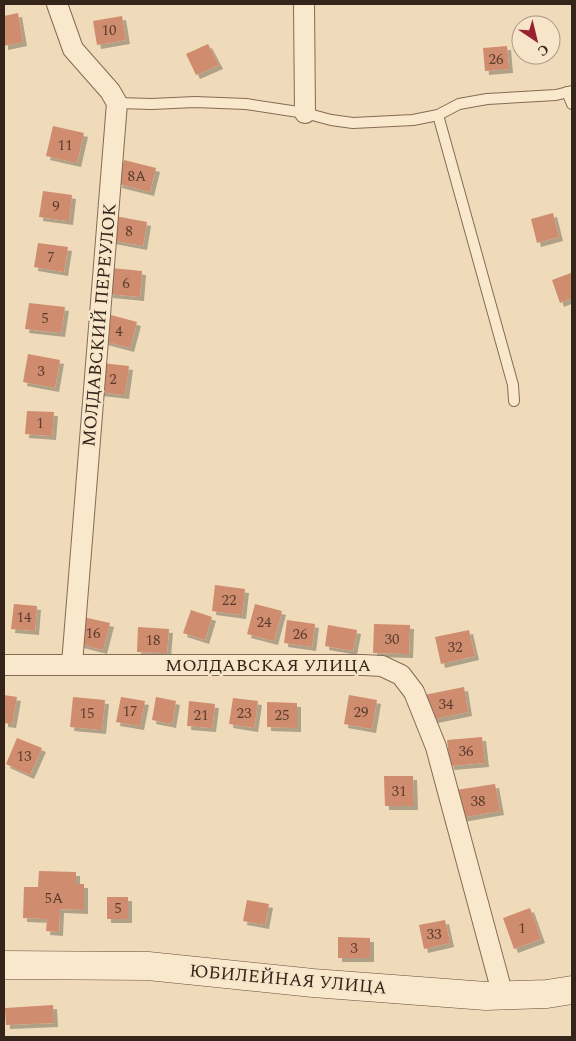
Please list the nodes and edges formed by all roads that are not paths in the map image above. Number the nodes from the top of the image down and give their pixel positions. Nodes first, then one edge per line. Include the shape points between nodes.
1 (57, 4) edge
2 (304, 4) edge
3 (570, 92) edge
4 (117, 103) junction
5 (572, 104) edge
6 (305, 113) junction
7 (438, 114) junction
8 (514, 401) dead end
9 (4, 664) edge
10 (72, 664) junction
11 (4, 965) edge
12 (572, 990) edge
13 (503, 996) junction

1 - 4 street via 73,49
2 - 6 street
3 - 5 lane
3 - 7 lane via 487,99 459,104
4 - 6 lane via 246,104
4 - 10 street, МОЛДАВСКИЙ ПЕРЕУЛОК
6 - 7 lane via 353,123 413,120
7 - 8 lane via 513,385
9 - 10 street, МОЛДАВСКАЯ УЛИЦА
10 - 13 street, МОЛДАВСКАЯ УЛИЦА via 363,665 382,666 401,675 414,692 436,747
11 - 13 street, ЮБИЛЕЙНАЯ УЛИЦА via 148,966 313,983
12 - 13 street, ЮБИЛЕЙНАЯ УЛИЦА

